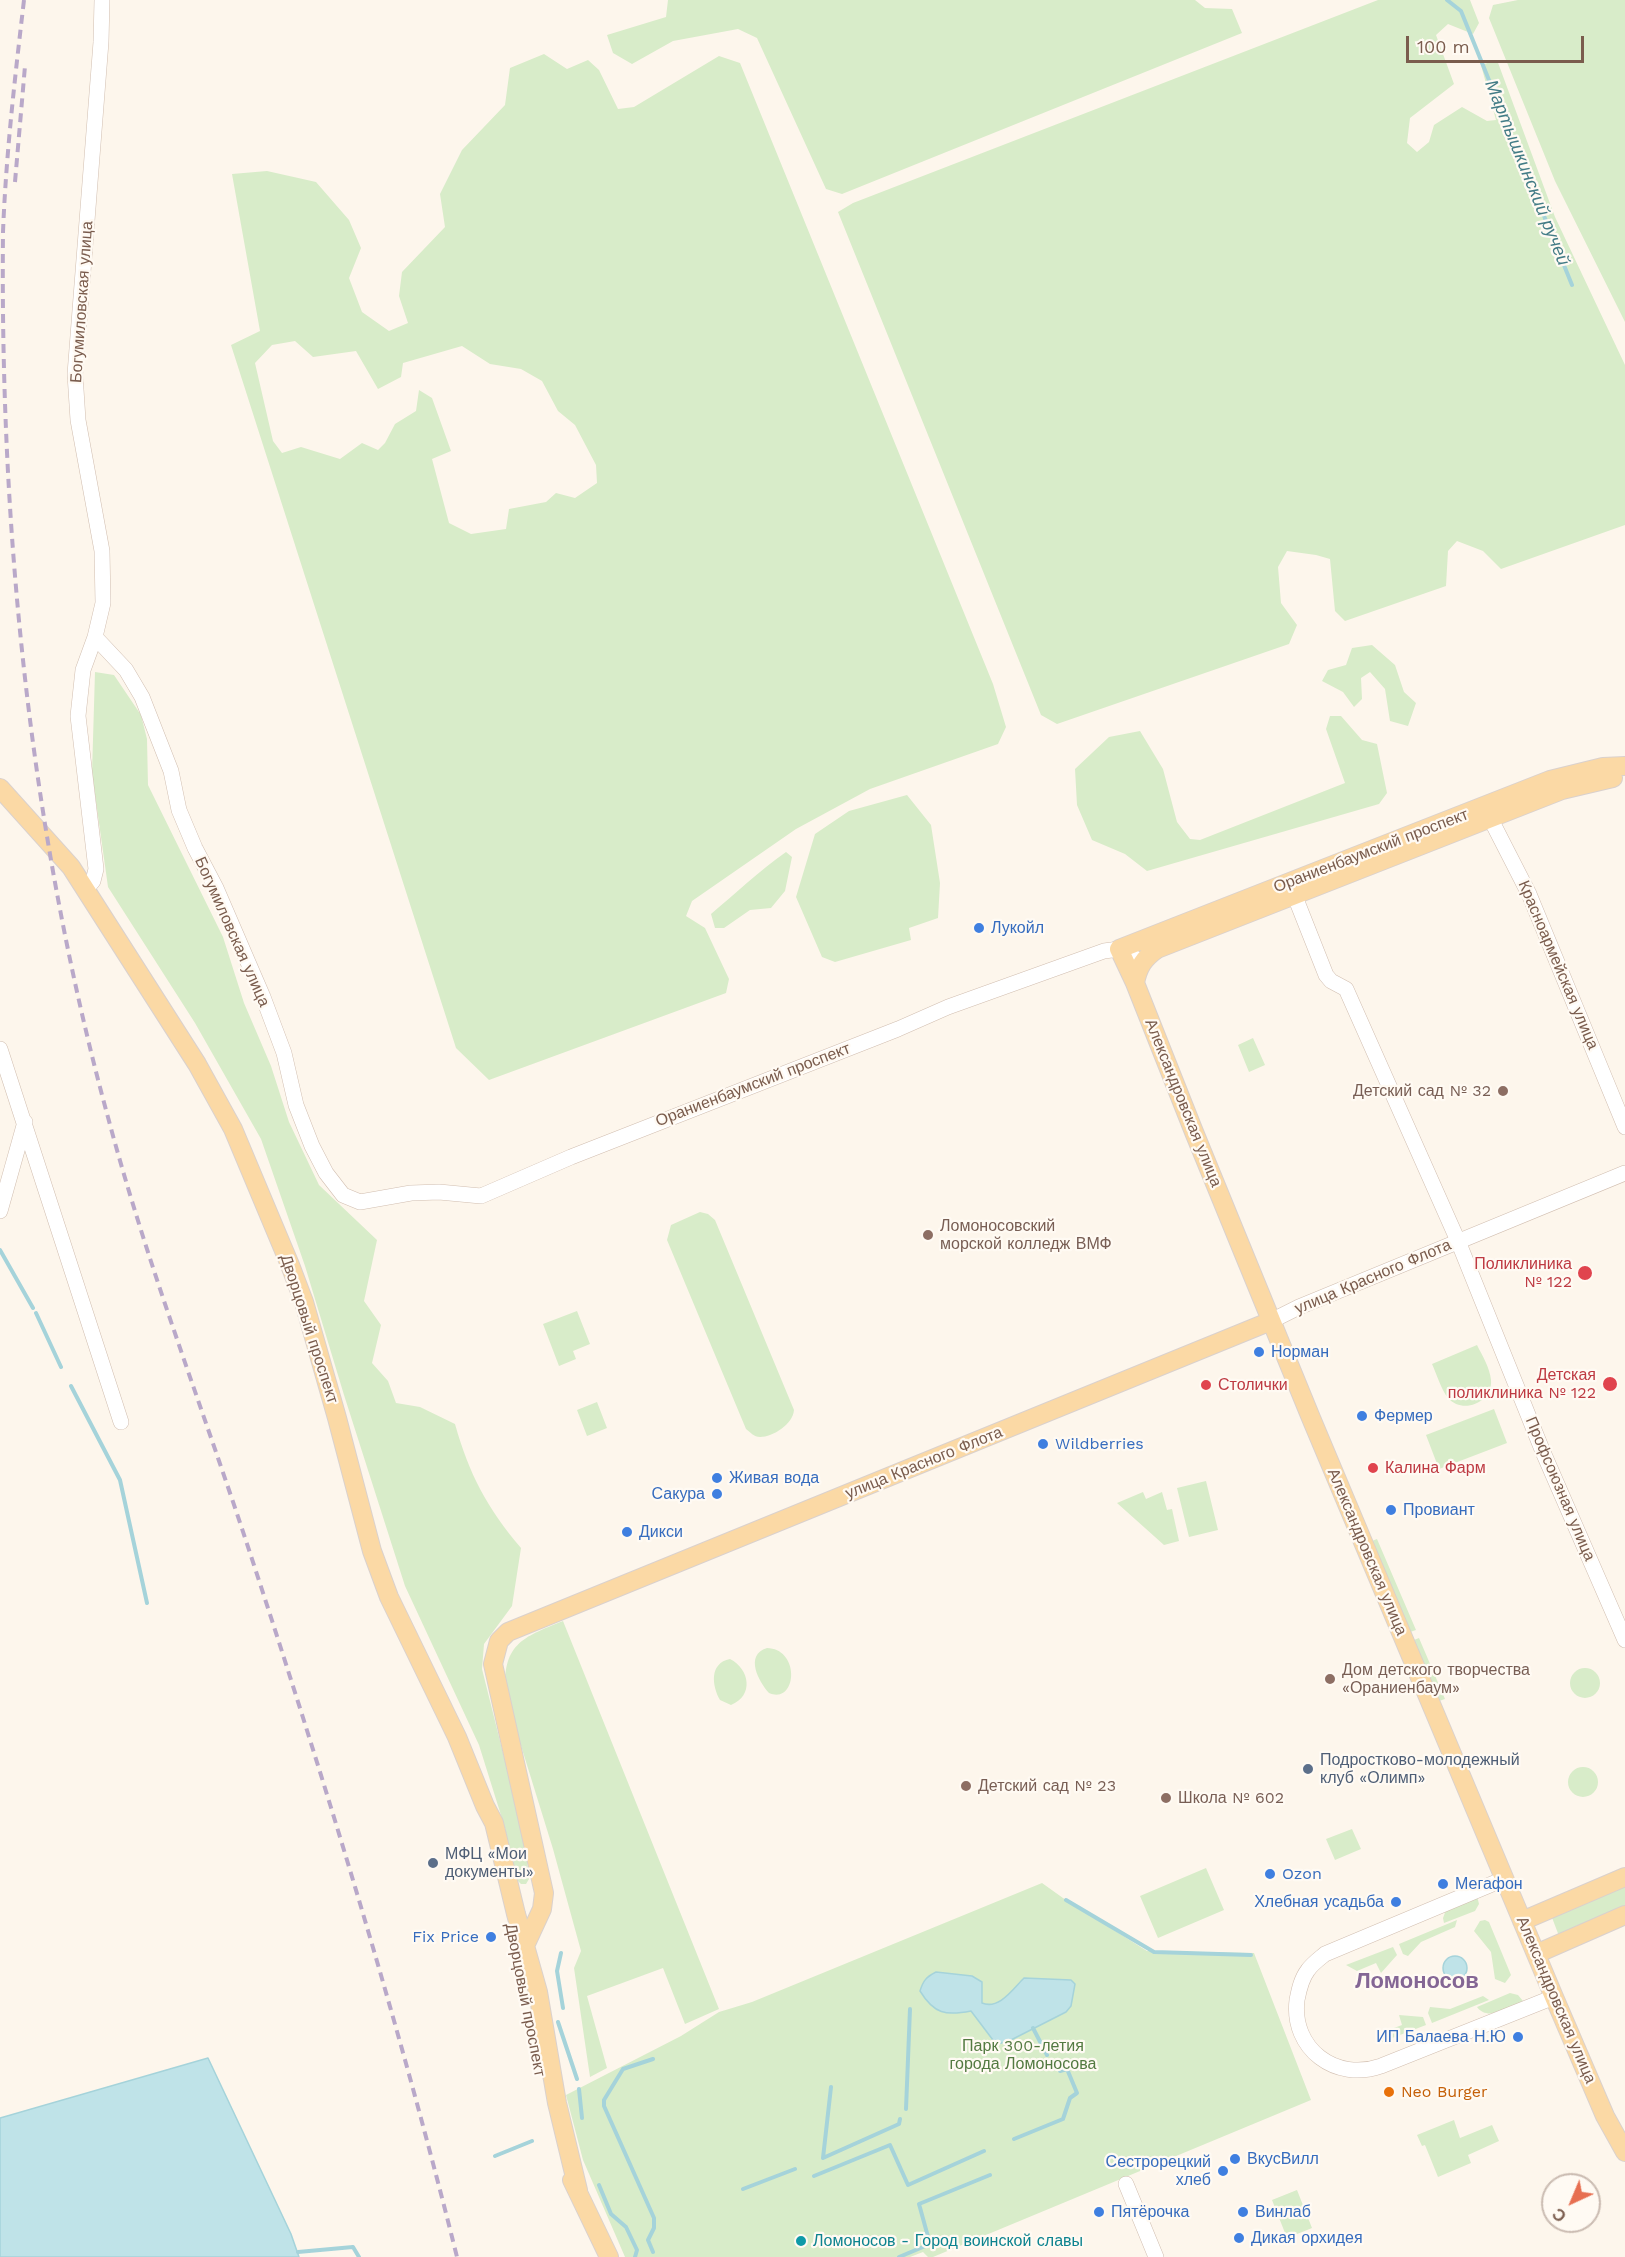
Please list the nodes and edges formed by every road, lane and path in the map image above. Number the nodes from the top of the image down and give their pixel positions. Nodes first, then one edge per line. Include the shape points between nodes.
1 (102, 0) edge
2 (95, 638) junction
3 (1625, 766) edge
4 (1625, 776) edge
5 (0, 788) edge
6 (1487, 813) junction
7 (86, 889) junction
8 (1292, 889) junction
9 (1119, 949) junction
10 (1142, 962) junction
11 (1135, 983) junction
12 (0, 1049) edge
13 (25, 1121) junction
14 (1625, 1127) edge
15 (1625, 1173) edge
16 (383, 1197) joint
17 (0, 1211) edge
18 (1458, 1241) junction
19 (1271, 1321) junction
20 (121, 1422) dead end
21 (1625, 1640) edge
22 (485, 1806) junction
23 (536, 1850) junction
24 (1625, 1877) edge
25 (1504, 1879) junction
26 (509, 1886) junction
27 (1625, 1916) edge
28 (1522, 1921) junction
29 (524, 1942) junction
30 (1536, 1954) junction
31 (1554, 1997) junction
32 (1625, 2152) edge
33 (1126, 2184) dead end
34 (609, 2257) edge
35 (1156, 2257) edge

1 - 2 street, Богумиловская улица via 75,374 78,420 102,551 103,603
2 - 7 street, Богумиловская улица via 83,670 78,716 96,869
2 - 16 street, Богумиловская улица via 126,670 142,697 171,771 179,810 267,1008 312,1146 343,1195 360,1202
3 - 6 main road, Ораниенбаумский проспект via 1550,780
4 - 6 main road, Ораниенбаумский проспект
5 - 7 main road, Дворцовый проспект
6 - 8 main road, Ораниенбаумский проспект
6 - 14 street, Красноармейская улица via 1530,894
7 - 22 main road, Дворцовый проспект via 197,1064 233,1129 303,1302 375,1560
8 - 9 main road, Ораниенбаумский проспект
8 - 10 main road, Ораниенбаумский проспект via 1157,949
8 - 18 street, Профсоюзная улица via 1326,975 1346,989
9 - 10 street
9 - 11 main road, Александровская улица
9 - 16 street, Ораниенбаумский проспект via 948,1007 481,1196 439,1192
10 - 11 main road
11 - 19 main road, Александровская улица
12 - 13 street
13 - 17 street
13 - 20 street
15 - 18 street, улица Красного Флота
18 - 19 street, улица Красного Флота
18 - 21 street, Профсоюзная улица via 1543,1452
19 - 23 main road, улица Красного Флота via 508,1632 499,1641 493,1664
19 - 25 main road, Александровская улица
22 - 26 main road, Дворцовый проспект via 494,1823
22 - 29 main road, Дворцовый проспект via 485,1822
23 - 26 main road via 535,1883 524,1891
23 - 29 main road, улица Красного Флота via 544,1902
24 - 28 main road
25 - 28 main road, Александровская улица
25 - 31 street via 1325,1954 1308,1970 1299,1990 1297,2019 1301,2031 1323,2060 1339,2068 1362,2071
26 - 29 main road, Дворцовый проспект
27 - 30 main road
28 - 30 main road, Александровская улица
29 - 34 main road, Дворцовый проспект via 538,1992 557,2103 578,2190
30 - 31 main road, Александровская улица
31 - 32 main road, Александровская улица via 1605,2116
33 - 35 street

